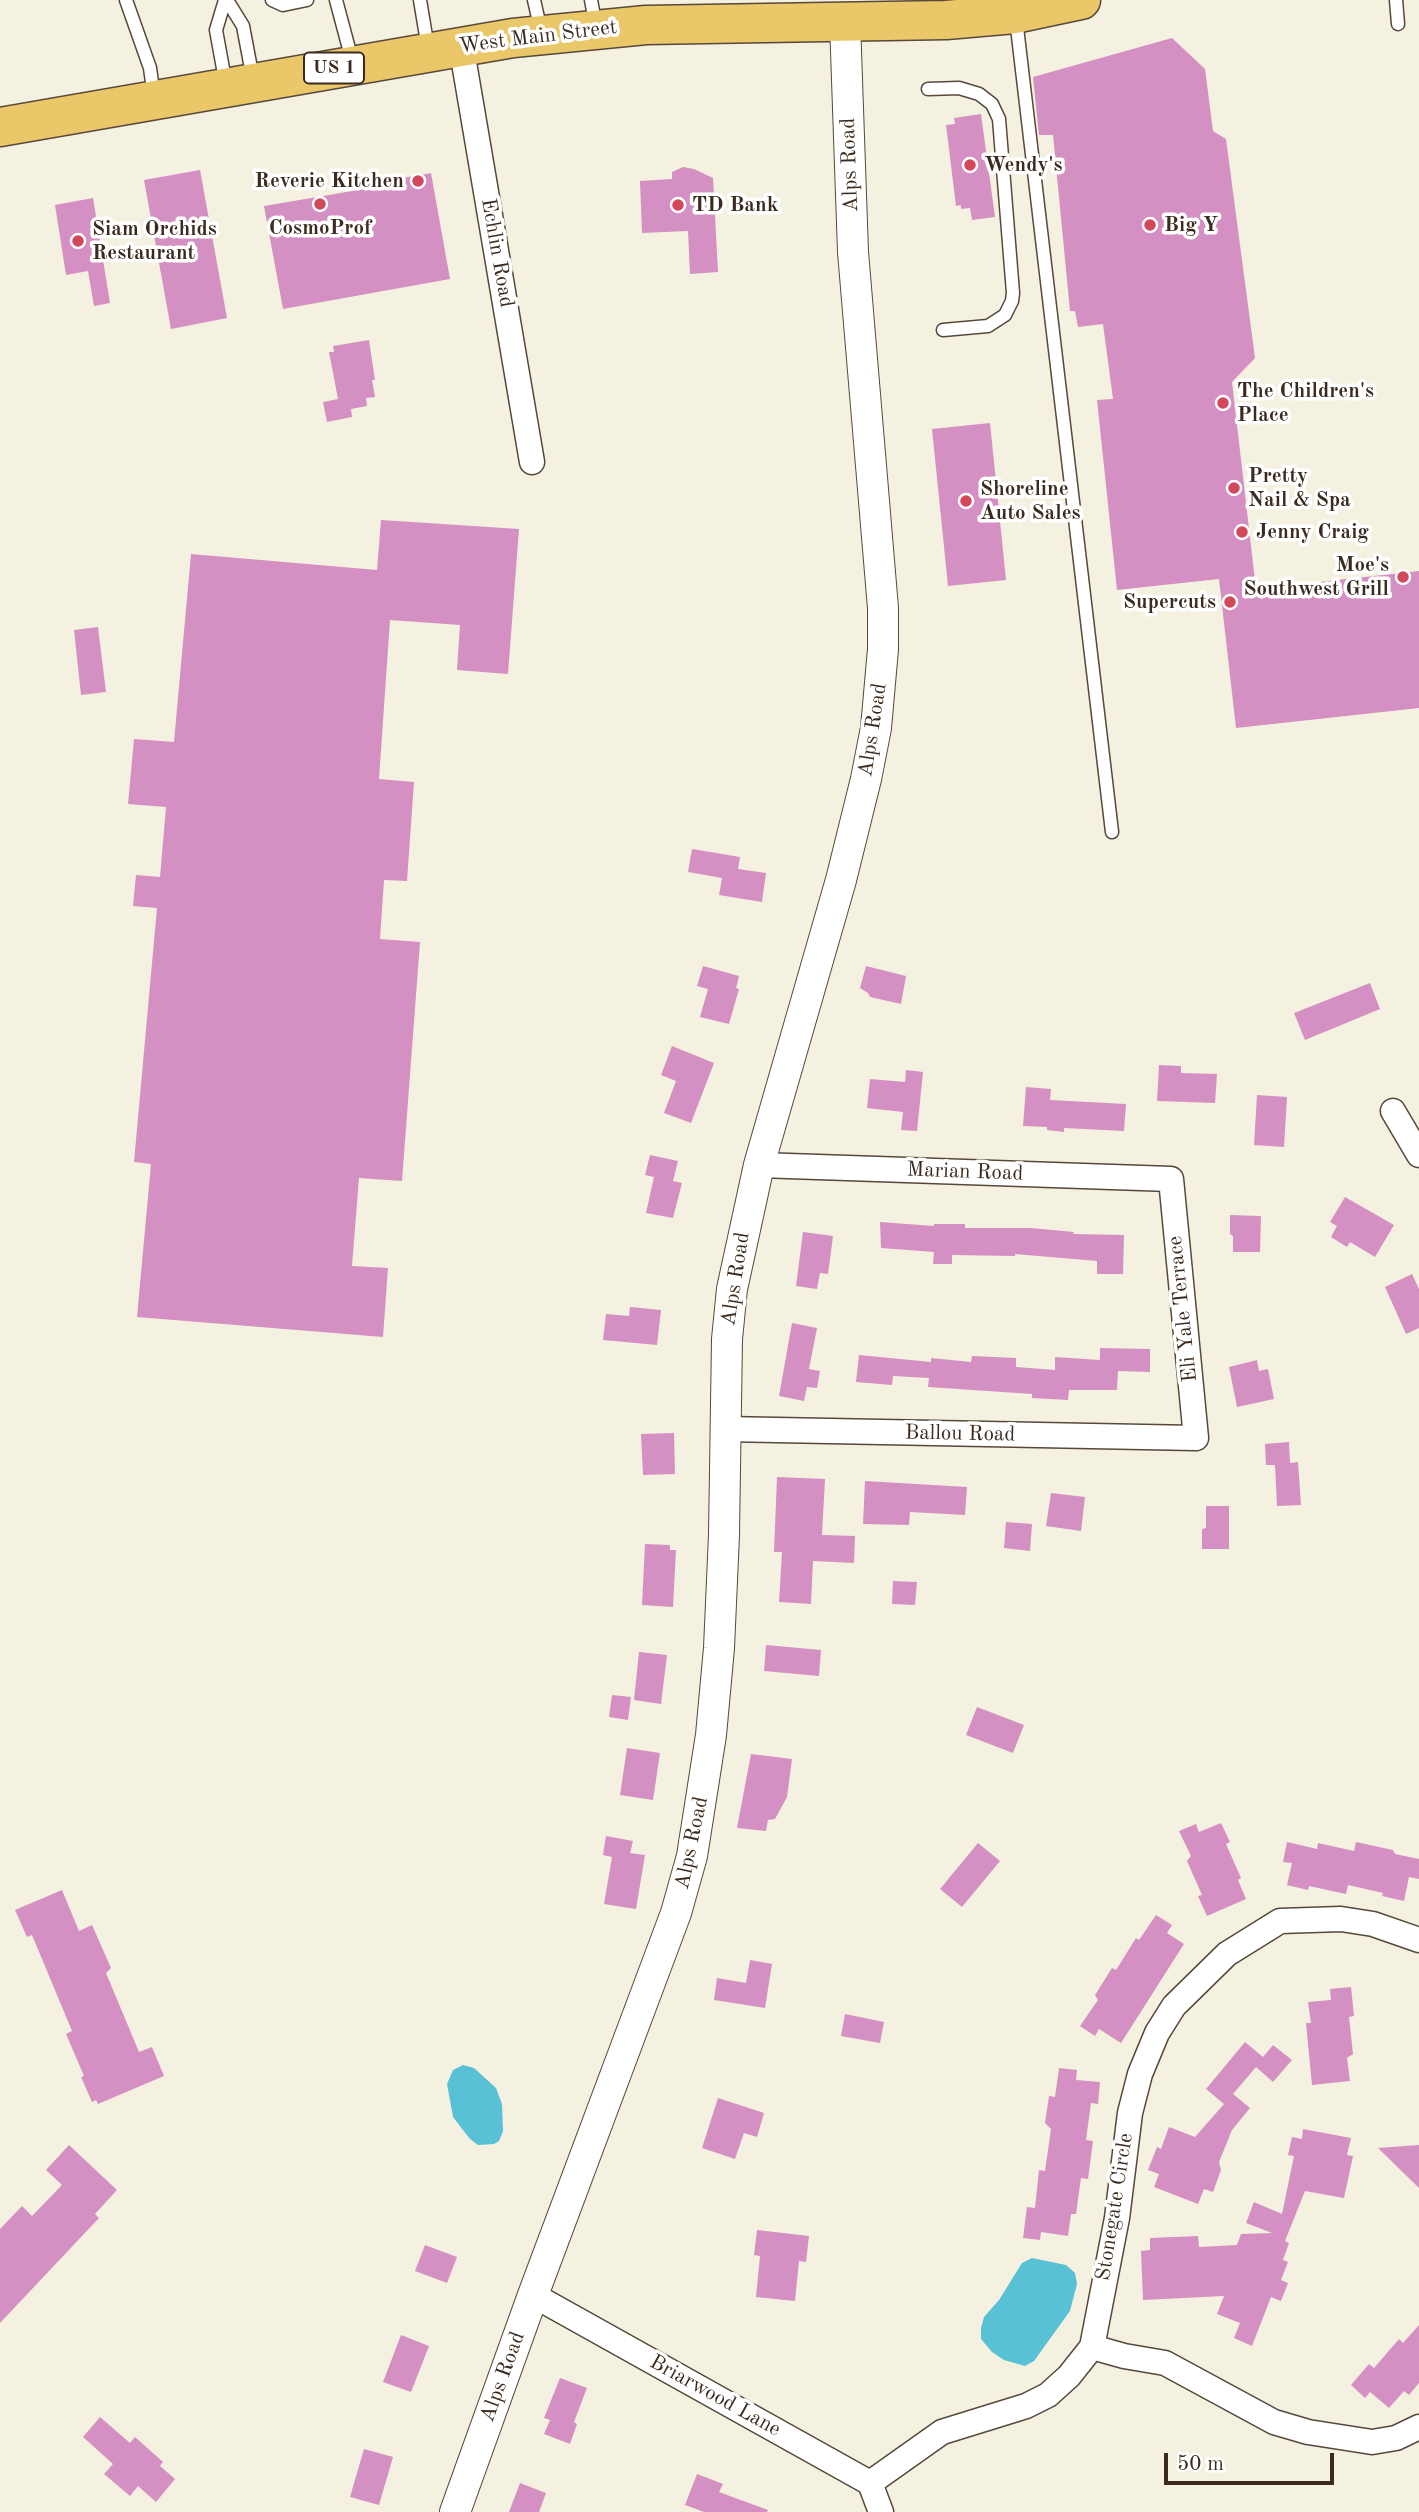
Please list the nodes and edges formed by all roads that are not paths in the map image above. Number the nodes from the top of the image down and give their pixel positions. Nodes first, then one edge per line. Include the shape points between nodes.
1 (126, 0) edge
2 (226, 0) edge
3 (272, 0) edge
4 (307, 0) edge
5 (336, 0) edge
6 (420, 0) edge
7 (1081, 0) edge
8 (1396, 0) edge
9 (1015, 14) junction
10 (594, 15) edge
11 (538, 17) edge
12 (845, 22) junction
13 (1398, 24) dead end
14 (445, 48) junction
15 (354, 64) junction
16 (240, 85) junction
17 (928, 89) dead end
18 (155, 101) junction
19 (0, 127) edge
20 (943, 330) dead end
21 (532, 461) dead end
22 (1112, 832) dead end
23 (1393, 1111) dead end
24 (1419, 1155) edge
25 (759, 1165) junction
26 (1171, 1179) joint
27 (724, 1429) junction
28 (1196, 1438) joint
29 (1419, 1940) edge
30 (533, 2295) junction
31 (1092, 2347) junction
32 (1419, 2427) edge
33 (870, 2483) junction
34 (455, 2512) edge
35 (881, 2512) edge

1 - 18 lane via 150,68
2 - 16 lane via 243,26
2 - 16 lane via 216,30
3 - 4 lane via 283,5
5 - 15 lane
6 - 14 lane
7 - 9 main road, West Main Street / US 1
8 - 13 lane
9 - 12 main road, West Main Street / US 1 via 946,20 890,15
9 - 22 lane
10 - 11 main road, West Main Street / US 1
10 - 12 main road, West Main Street / US 1 via 793,17
11 - 14 main road, West Main Street / US 1
12 - 25 street, Alps Road via 853,252 883,608 881,685 866,779 841,880
14 - 15 main road, West Main Street / US 1
14 - 21 street, Echlin Road
15 - 16 main road, West Main Street / US 1
16 - 18 main road, West Main Street / US 1
17 - 20 lane via 960,88 979,94 992,104 999,119 1013,293 1005,315 988,326
18 - 19 main road, West Main Street / US 1
23 - 24 street
25 - 26 street, Marian Road
25 - 27 street, Alps Road via 732,1289
26 - 28 street, Eli Yale Terrace
27 - 28 street, Ballou Road
27 - 30 street, Alps Road via 719,1648 692,1856 676,1913
29 - 31 street, Stonegate Circle via 1341,1919 1280,1921 1227,1954 1174,2006 1157,2033 1129,2113 1117,2218
30 - 33 street, Briarwood Lane
30 - 34 street, Alps Road
31 - 32 street via 1165,2364 1274,2422 1308,2432 1372,2442
31 - 33 street via 1048,2395 942,2432
33 - 35 street

